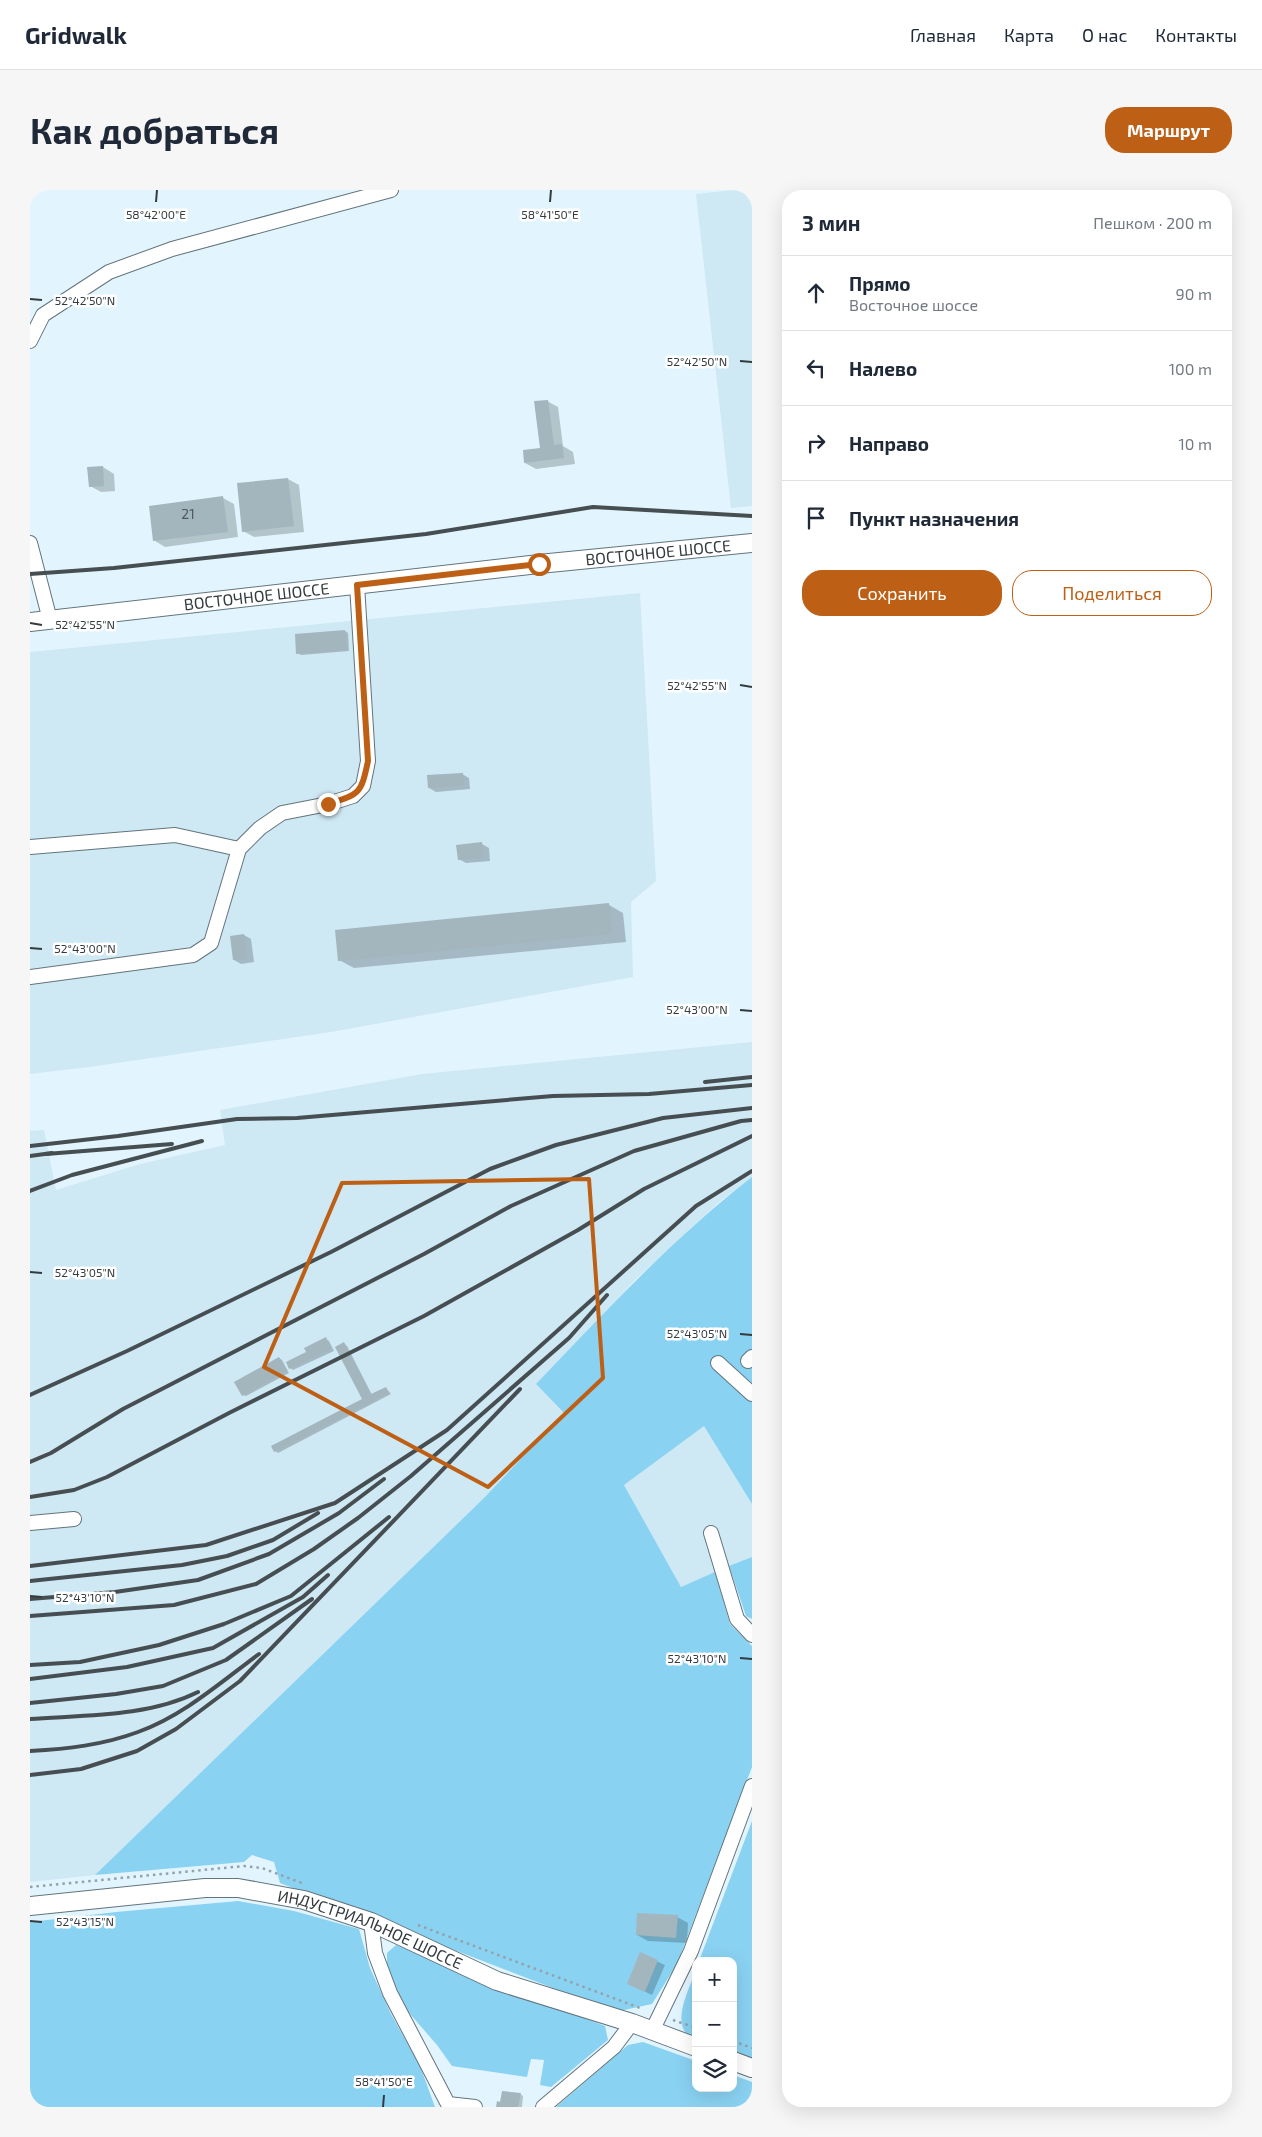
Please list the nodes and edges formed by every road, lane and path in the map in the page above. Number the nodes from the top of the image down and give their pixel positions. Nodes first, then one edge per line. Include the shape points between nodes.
1 (392, 190) edge
2 (36, 318) edge
3 (30, 341) edge
4 (30, 542) edge
5 (752, 543) edge
6 (357, 585) junction
7 (50, 620) junction
8 (30, 622) edge
9 (30, 847) edge
10 (239, 849) junction
11 (30, 977) edge
12 (718, 1363) dead end
13 (752, 1394) edge
14 (74, 1520) dead end
15 (30, 1523) edge
16 (711, 1534) dead end
17 (752, 1635) edge
18 (752, 1786) edge
19 (30, 1906) edge
20 (371, 1922) junction
21 (632, 2023) junction
22 (652, 2031) junction
23 (737, 2042) edge
24 (692, 2046) edge
25 (752, 2048) edge
26 (737, 2062) edge
27 (752, 2068) edge
28 (448, 2106) edge
29 (475, 2107) edge
30 (543, 2107) edge

1 - 2 street via 172,250 109,272
2 - 3 street
4 - 7 street
5 - 6 main road, ВОСТОЧНОЕ ШОССЕ
6 - 7 main road, ВОСТОЧНОЕ ШОССЕ
6 - 10 street via 368,761 362,786 353,796 282,813 260,828
7 - 8 main road, ВОСТОЧНОЕ ШОССЕ
9 - 10 street via 175,835
10 - 11 street via 211,943 193,955
12 - 13 street
14 - 15 street
16 - 17 street via 737,1619
18 - 22 street via 691,1951
19 - 20 main road, ИНДУСТРИАЛЬНОЕ ШОССЕ via 204,1888 238,1888 304,1900
20 - 21 main road, ИНДУСТРИАЛЬНОЕ ШОССЕ via 497,1981
20 - 28 street via 375,1953 390,1993
21 - 22 main road, ИНДУСТРИАЛЬНОЕ ШОССЕ
21 - 30 street via 614,2047
22 - 24 main road, ИНДУСТРИАЛЬНОЕ ШОССЕ
23 - 25 path
26 - 27 main road
28 - 29 street

